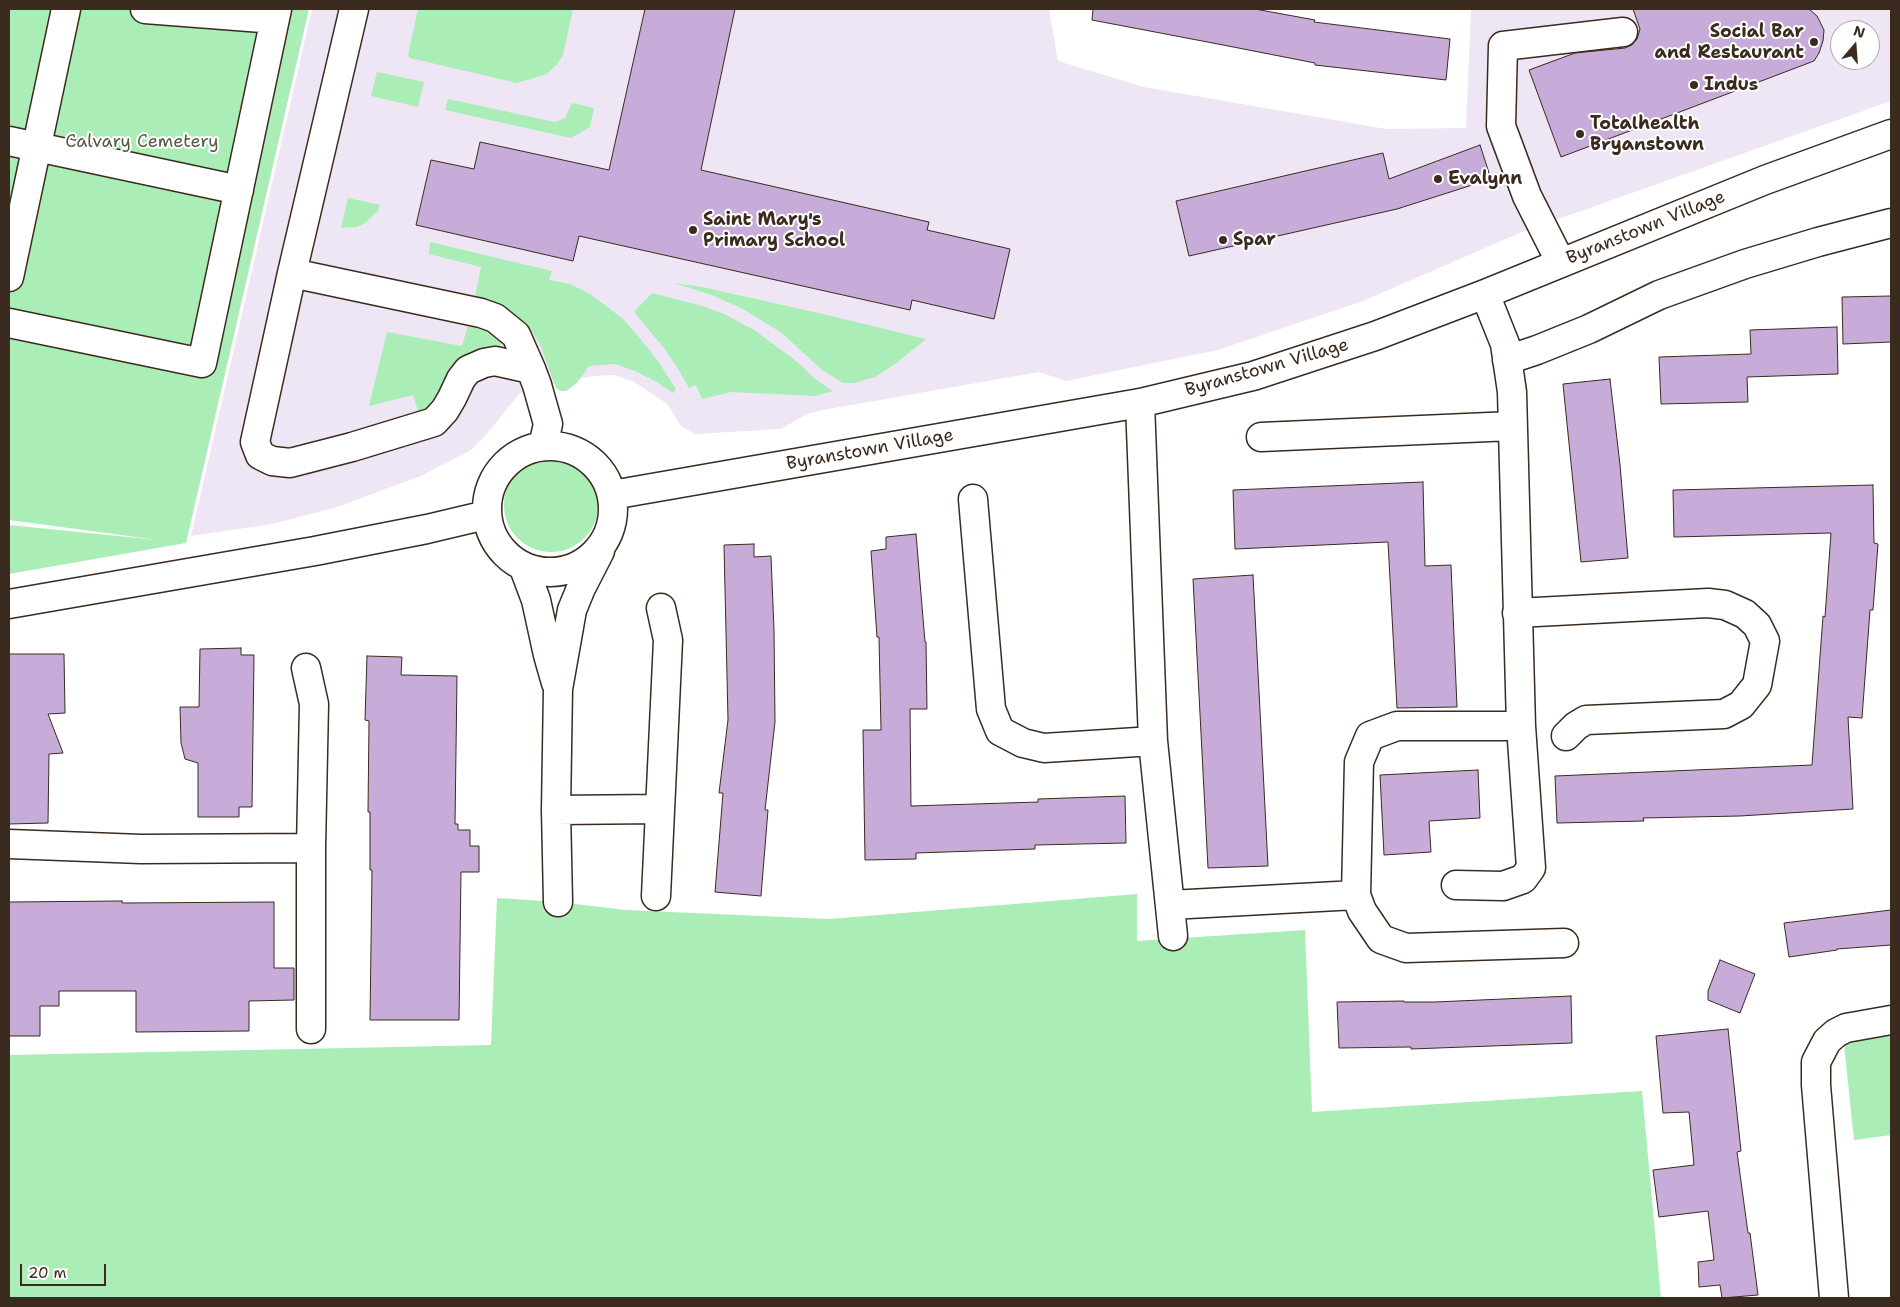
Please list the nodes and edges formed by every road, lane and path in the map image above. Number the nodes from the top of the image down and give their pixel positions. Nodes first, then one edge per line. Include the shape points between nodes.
1 (66, 9) edge
2 (145, 9) edge
3 (354, 9) edge
4 (276, 14) edge
5 (1623, 32) dead end
6 (1891, 134) edge
7 (9, 141) edge
8 (37, 146) junction
9 (239, 190) junction
10 (1891, 223) edge
11 (1561, 263) junction
12 (292, 272) junction
13 (9, 277) edge
14 (1485, 294) junction
15 (9, 323) edge
16 (1507, 360) junction
17 (531, 369) junction
18 (1140, 403) junction
19 (1512, 426) junction
20 (1261, 437) dead end
21 (543, 446) junction
22 (612, 495) junction
23 (973, 499) dead end
24 (486, 515) junction
25 (602, 546) junction
26 (524, 568) junction
27 (9, 604) edge
28 (661, 608) dead end
29 (1517, 613) junction
30 (306, 668) dead end
31 (558, 689) junction
32 (1520, 726) junction
33 (1566, 736) dead end
34 (1153, 741) junction
35 (660, 809) junction
36 (556, 810) junction
37 (9, 844) edge
38 (311, 848) junction
39 (1456, 885) dead end
40 (1356, 895) junction
41 (656, 896) dead end
42 (558, 902) dead end
43 (1170, 905) junction
44 (1173, 936) dead end
45 (1564, 943) dead end
46 (1891, 1020) edge
47 (311, 1028) dead end
48 (1834, 1298) edge

1 - 8 street
2 - 4 street
3 - 12 street
4 - 9 street
5 - 11 street via 1503,46 1501,126 1527,196
6 - 11 street, Byranstown Village via 1765,180
7 - 8 street
8 - 9 street
8 - 13 street
9 - 15 street via 202,363
10 - 16 street via 1736,267 1659,295 1589,329
11 - 14 street, Byranstown Village
12 - 17 street via 495,318 516,335
12 - 17 street via 255,442 260,454 272,461 290,463 434,422 468,370 484,363 495,361
14 - 16 street via 1505,344
14 - 18 street, Byranstown Village via 1375,336 1253,376
16 - 19 street via 1512,392
17 - 21 street via 548,424
18 - 22 street, Byranstown Village
18 - 34 street
19 - 20 street
19 - 29 street
21 - 22 street via 561,447 587,458 605,478
21 - 24 street via 524,451 507,462 495,477 488,495
22 - 25 street via 610,530
23 - 34 street via 991,709 1000,731 1023,743 1044,748
24 - 26 street via 498,547
24 - 27 street via 315,551
25 - 26 street via 587,561 567,570 545,572
25 - 31 street via 572,610
26 - 31 street via 536,600
28 - 35 street via 668,640
29 - 32 street
29 - 33 street via 1708,603 1744,614 1757,625 1765,641 1757,685 1741,705 1724,714 1586,720
30 - 38 street via 314,704
31 - 36 street
32 - 39 street via 1531,868 1523,879 1503,886
32 - 40 street via 1397,726 1370,736 1360,762
34 - 43 street
35 - 36 street
35 - 41 street
36 - 42 street
37 - 38 street via 141,849
38 - 47 street
40 - 43 street
40 - 45 street via 1362,911 1381,939 1406,948
43 - 44 street
46 - 48 street via 1836,1032 1816,1062

